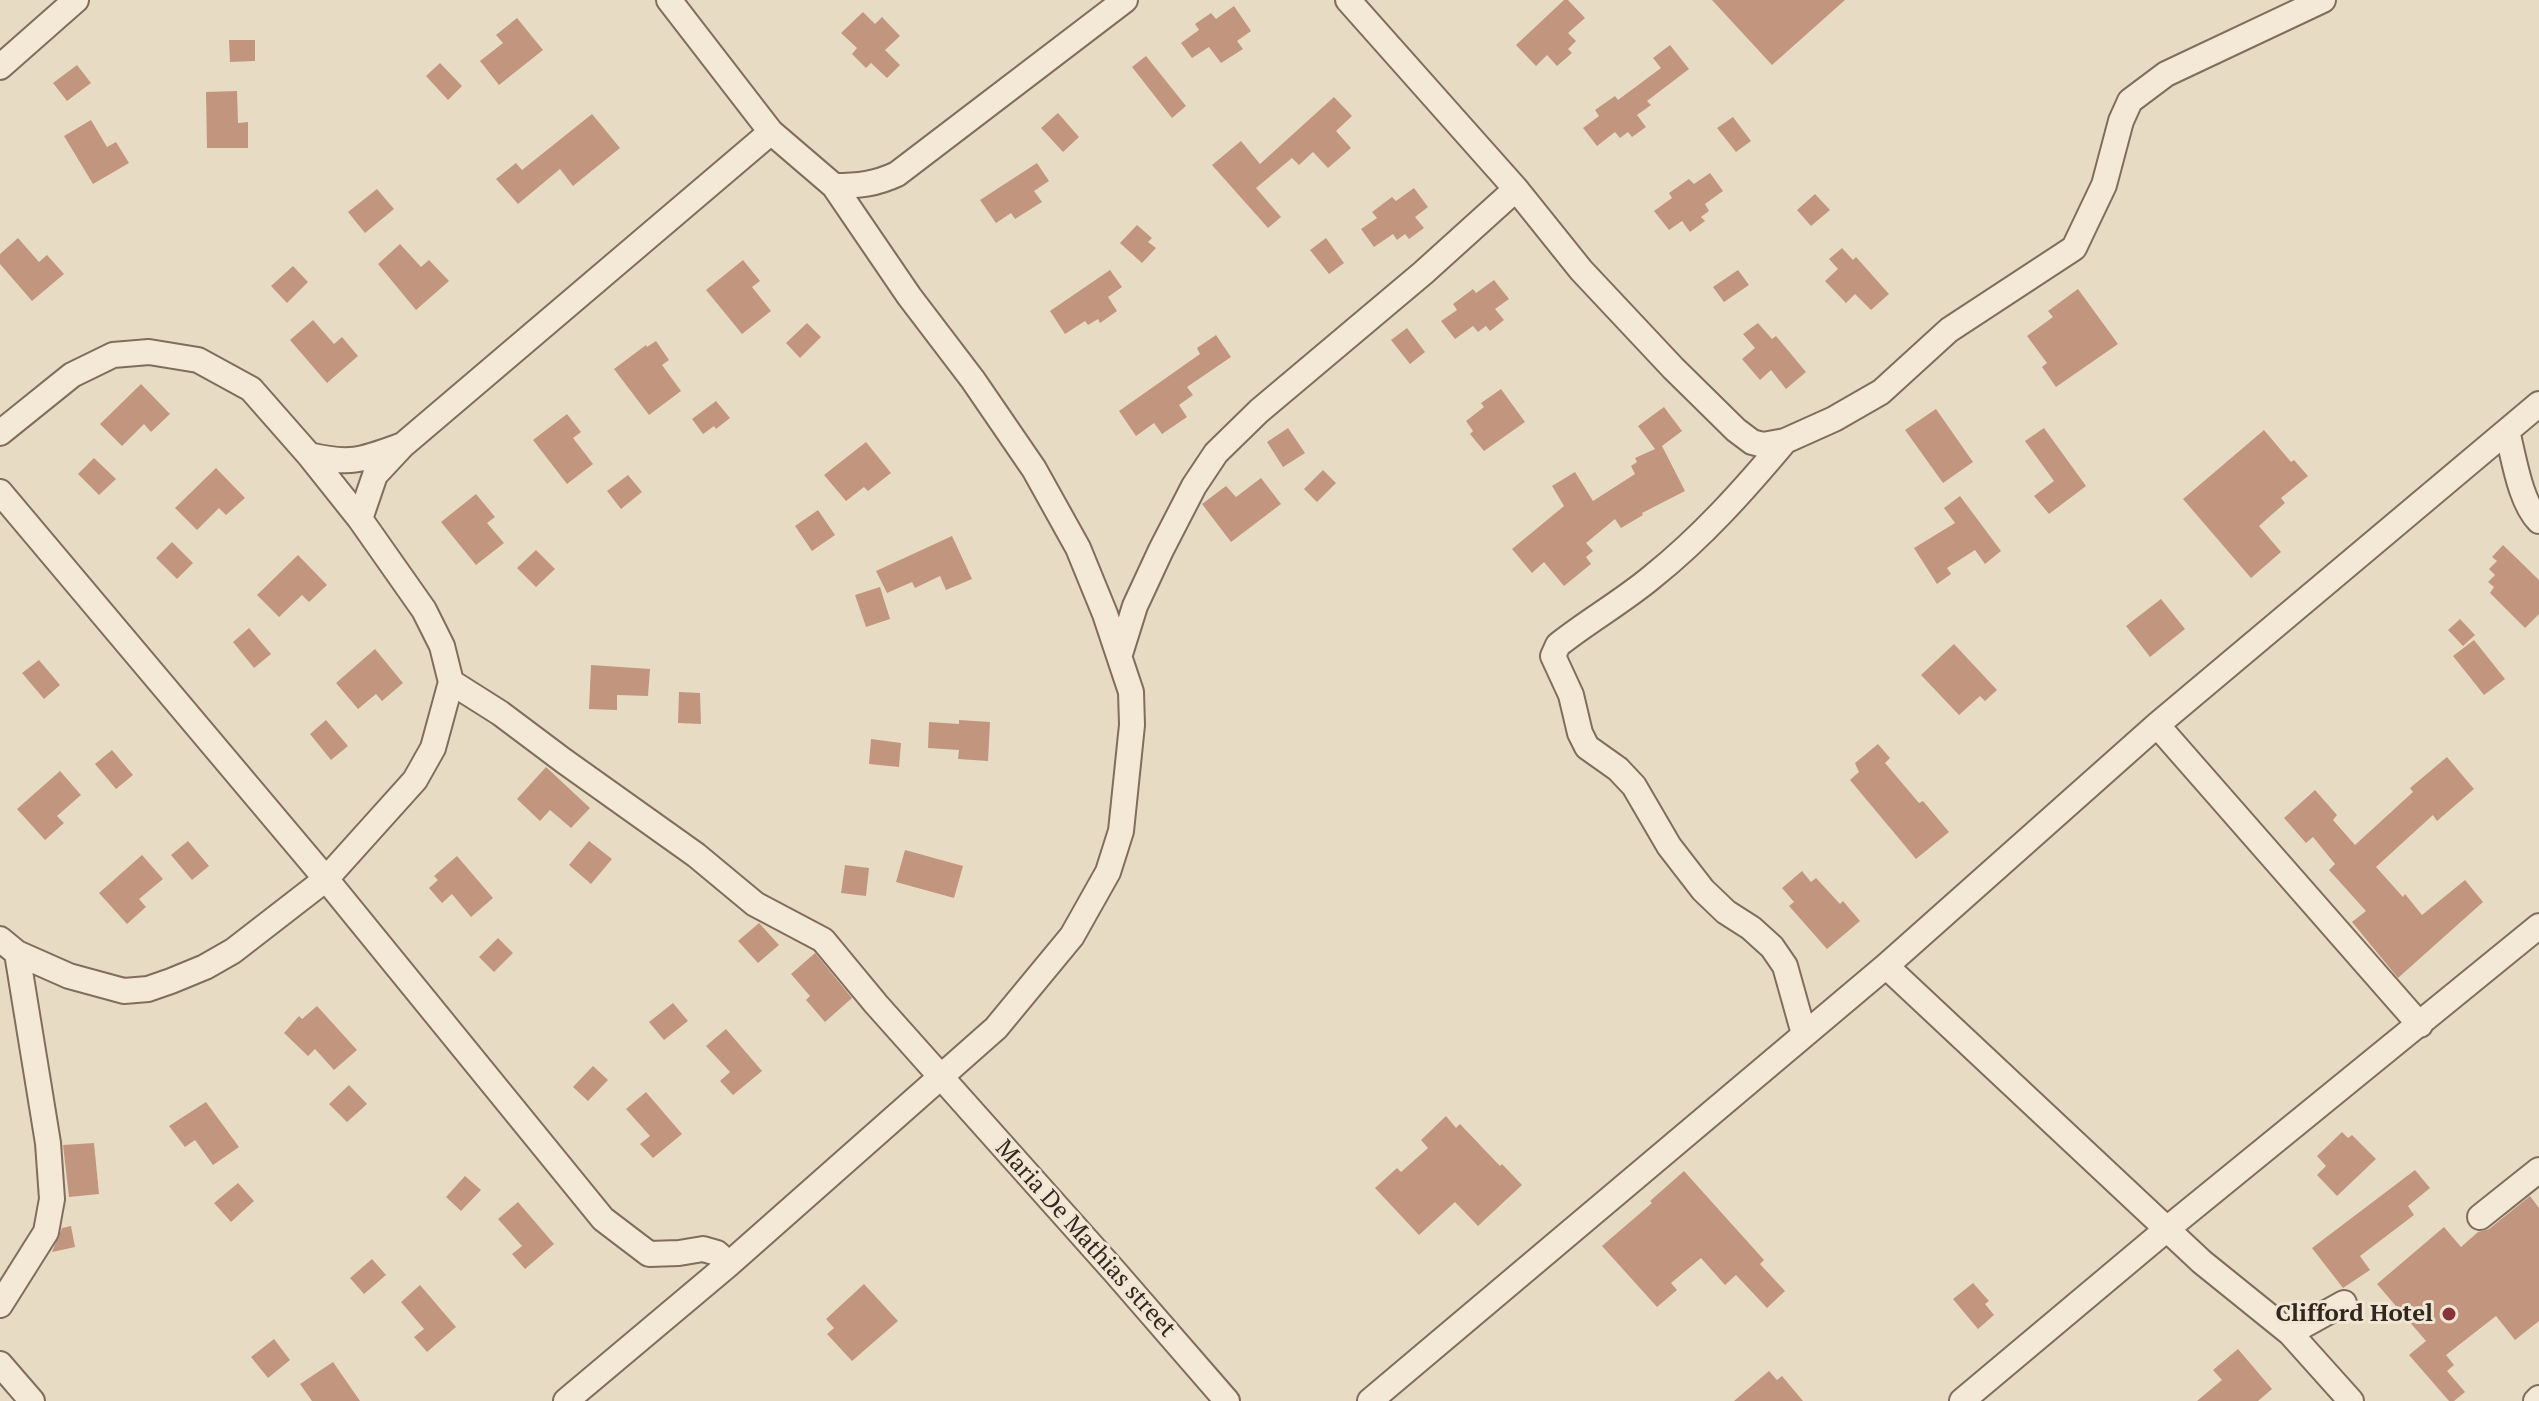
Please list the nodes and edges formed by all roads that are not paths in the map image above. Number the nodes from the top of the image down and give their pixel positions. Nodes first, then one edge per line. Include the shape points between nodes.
1 (76, 0) edge
2 (669, 0) edge
3 (1125, 0) edge
4 (1348, 0) edge
5 (2323, 0) edge
6 (0, 67) edge
7 (771, 132) junction
8 (834, 186) junction
9 (1516, 189) junction
10 (2539, 404) edge
11 (2507, 431) junction
12 (0, 433) edge
13 (1785, 441) junction
14 (403, 445) junction
15 (309, 455) junction
16 (0, 492) edge
17 (360, 519) junction
18 (2539, 521) edge
19 (1120, 654) junction
20 (451, 682) junction
21 (2157, 725) junction
22 (326, 879) junction
23 (2539, 926) edge
24 (5, 944) edge
25 (1886, 966) junction
26 (2420, 1025) junction
27 (1804, 1034) junction
28 (941, 1077) junction
29 (2539, 1170) edge
30 (2480, 1217) dead end
31 (2167, 1229) junction
32 (729, 1264) junction
33 (2344, 1303) dead end
34 (0, 1305) edge
35 (2290, 1333) junction
36 (0, 1364) edge
37 (32, 1401) edge
38 (566, 1401) edge
39 (1227, 1401) edge
40 (1370, 1401) edge
41 (1962, 1401) edge
42 (2351, 1401) edge

1 - 6 street
2 - 7 street
3 - 8 street via 897,174 863,186
4 - 9 street
5 - 13 street via 2166,74 2130,101 2104,185 2074,248 1949,330 1881,392
7 - 8 street
7 - 14 street
8 - 19 street via 1034,469 1078,548
9 - 13 street via 1581,270 1736,430 1763,445
9 - 19 street via 1216,453 1161,550
10 - 11 street
11 - 18 street via 2528,506
11 - 21 street
12 - 15 street via 72,375 113,355 149,352 198,360 251,389
13 - 27 street via 1696,539 1558,645 1553,656 1587,747 1634,786 1669,846 1703,890 1772,947 1785,966
14 - 15 street via 363,460
14 - 17 street via 375,475
15 - 17 street
16 - 22 street
17 - 20 street via 424,610 442,646
19 - 28 street via 1131,692 1132,725 1121,831 1108,872 1072,936 996,1028
20 - 22 street via 433,748 415,780
20 - 28 street, Maria De Mathias street via 696,855 755,904 823,940
21 - 25 street
21 - 26 street
22 - 24 street via 233,951 148,989 124,991 69,976
22 - 32 street via 603,1219 649,1254 703,1249
23 - 26 street
24 - 34 street via 48,1143 52,1199 46,1232
25 - 27 street
25 - 31 street
26 - 31 street
27 - 40 street
28 - 32 street
28 - 39 street, Maria De Mathias street
29 - 30 street
31 - 35 street
31 - 41 street
32 - 38 street
33 - 35 street
35 - 42 street
36 - 37 street

